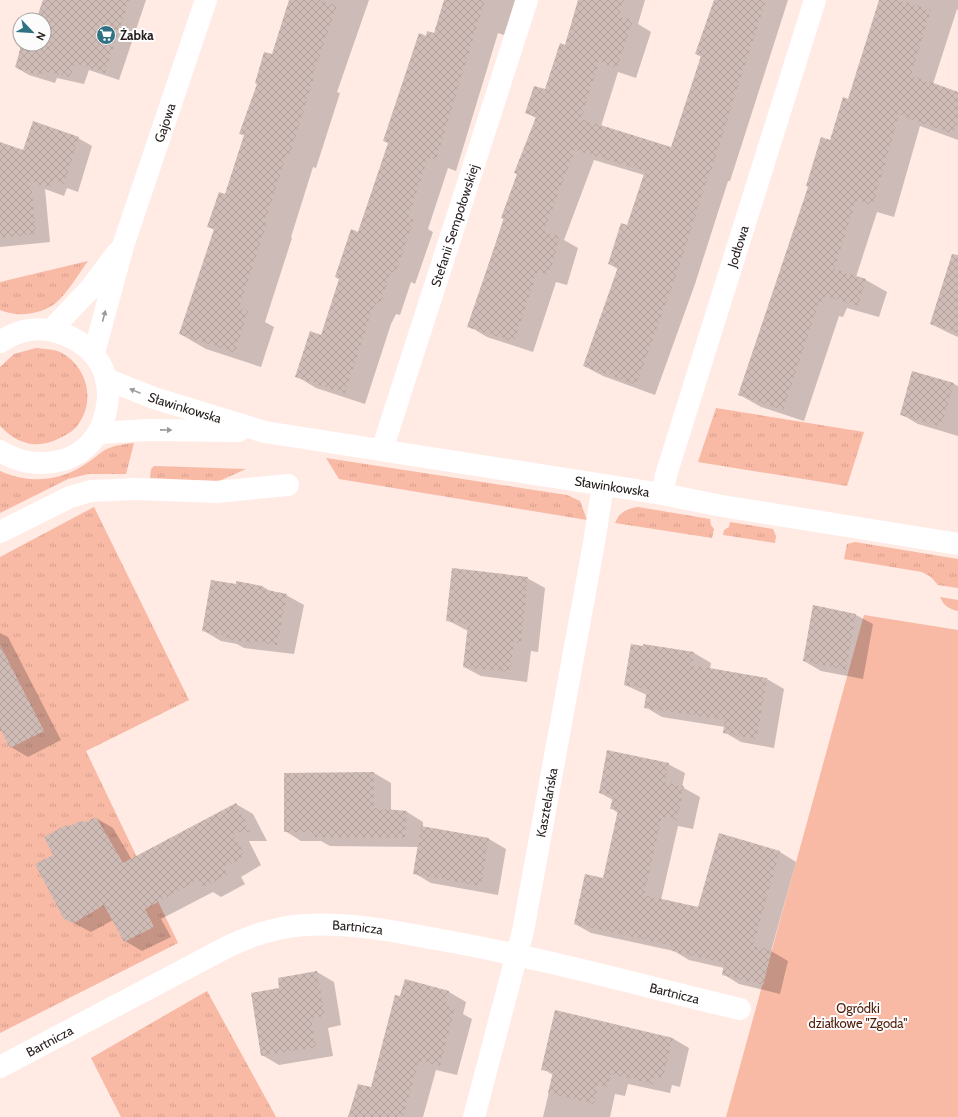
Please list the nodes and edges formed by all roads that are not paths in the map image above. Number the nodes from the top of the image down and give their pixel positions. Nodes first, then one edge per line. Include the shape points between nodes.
1 (206, 0) edge
2 (527, 0) edge
3 (815, 0) edge
4 (123, 246) junction
5 (0, 323) edge
6 (51, 330) junction
7 (22, 331) junction
8 (0, 342) edge
9 (94, 354) junction
10 (106, 379) junction
11 (265, 432) junction
12 (99, 433) junction
13 (382, 450) junction
14 (0, 451) edge
15 (288, 485) dead end
16 (603, 485) junction
17 (662, 494) junction
18 (0, 532) edge
19 (958, 544) edge
20 (518, 955) junction
21 (740, 1009) dead end
22 (0, 1066) edge
23 (474, 1117) edge

1 - 4 street, Gajowa
2 - 13 street, Stefanii Sempołowskiej
3 - 17 street, Jodłowa
4 - 6 street, Gajowa via 90,289
9 -> 4 street, Gajowa
5 - 7 street
6 - 7 street via 42,328
6 - 9 street via 74,338
7 - 8 street
9 - 10 street via 104,370
11 -> 10 street, Sławinkowska via 154,398
10 - 12 street via 107,405
12 -> 11 street, Sławinkowska via 146,430
11 - 13 street, Sławinkowska
12 - 14 street via 81,451 54,462 22,462
13 - 16 street, Sławinkowska
15 - 18 street via 216,492 134,489 91,491 70,497
16 - 17 street, Sławinkowska
16 - 20 street, Kasztelańska
17 - 19 street, Sławinkowska
20 - 21 street, Bartnicza
20 - 22 street, Bartnicza via 365,926 334,924 282,928 252,935 229,946
20 - 23 street, Kasztelańska

